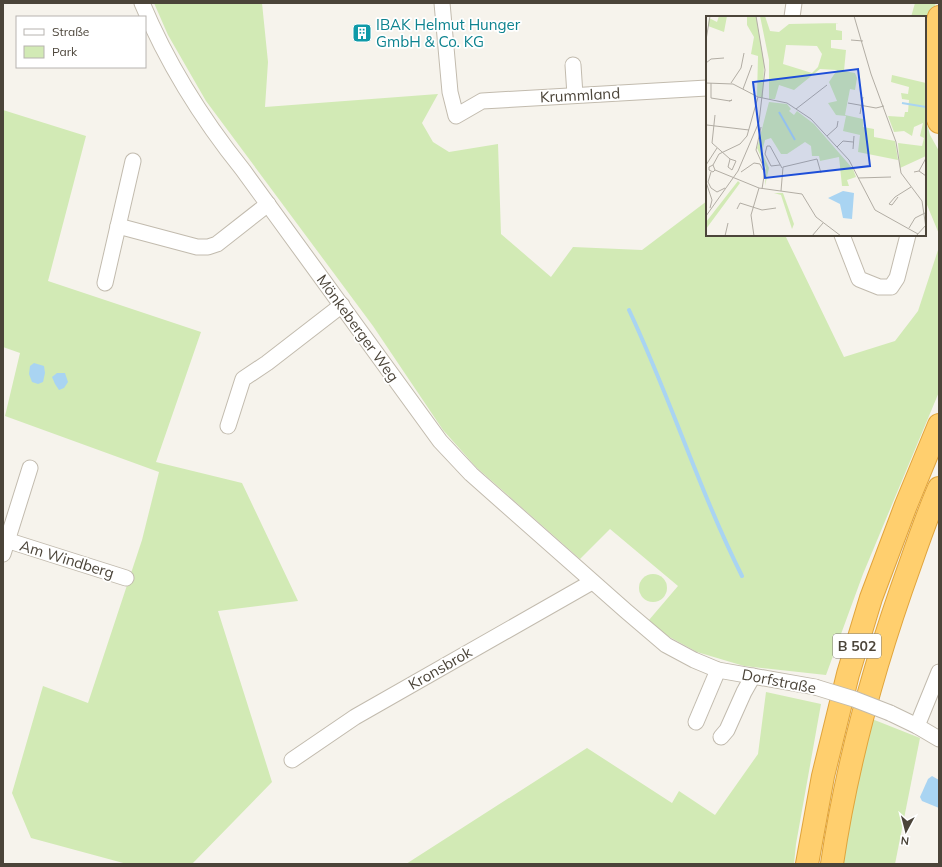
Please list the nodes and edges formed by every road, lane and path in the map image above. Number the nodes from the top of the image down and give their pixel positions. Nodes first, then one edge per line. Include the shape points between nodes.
1 (142, 3) edge
2 (442, 3) edge
3 (794, 3) edge
4 (792, 16) edge
5 (939, 17) edge
6 (573, 65) dead end
7 (706, 88) edge
8 (575, 95) junction
9 (939, 122) edge
10 (133, 161) dead end
11 (268, 204) junction
12 (118, 226) junction
13 (908, 236) edge
14 (844, 239) edge
15 (105, 283) dead end
16 (342, 305) junction
17 (228, 426) dead end
18 (938, 430) edge
19 (30, 468) dead end
20 (939, 488) edge
21 (4, 545) edge
22 (126, 578) dead end
23 (592, 582) junction
24 (626, 611) joint
25 (718, 670) junction
26 (939, 672) edge
27 (753, 676) junction
28 (696, 722) dead end
29 (917, 726) junction
30 (721, 737) dead end
31 (939, 739) edge
32 (292, 760) dead end
33 (807, 864) edge
34 (832, 864) edge

1 - 11 street, Mönkeberger Weg via 177,75 224,146
2 - 8 street, Krummland via 450,92 456,116 482,101
3 - 4 street
5 - 9 highway via 928,78
6 - 8 street
7 - 8 street, Krummland
10 - 12 street
11 - 12 street via 217,244 208,247 197,247
11 - 16 street, Mönkeberger Weg
12 - 15 street
13 - 14 street via 897,278 891,287 879,287 859,279
16 - 17 street via 243,379
16 - 23 street, Mönkeberger Weg via 440,441 471,474
18 - 33 highway, B 502 via 874,591 850,667 823,776
19 - 21 street, Am Windberg
20 - 34 highway, B 502 via 894,608 872,680 848,776
21 - 22 street, Am Windberg
23 - 24 street, Mönkeberger Weg
23 - 32 street, Kronsbrok via 355,717
24 - 25 street, Dorfstraße via 666,645
25 - 27 street, Dorfstraße
25 - 28 street
26 - 29 street
27 - 29 street, Dorfstraße, bridge via 815,687 854,699
27 - 30 street via 728,730
29 - 31 street, Dorfstraße

